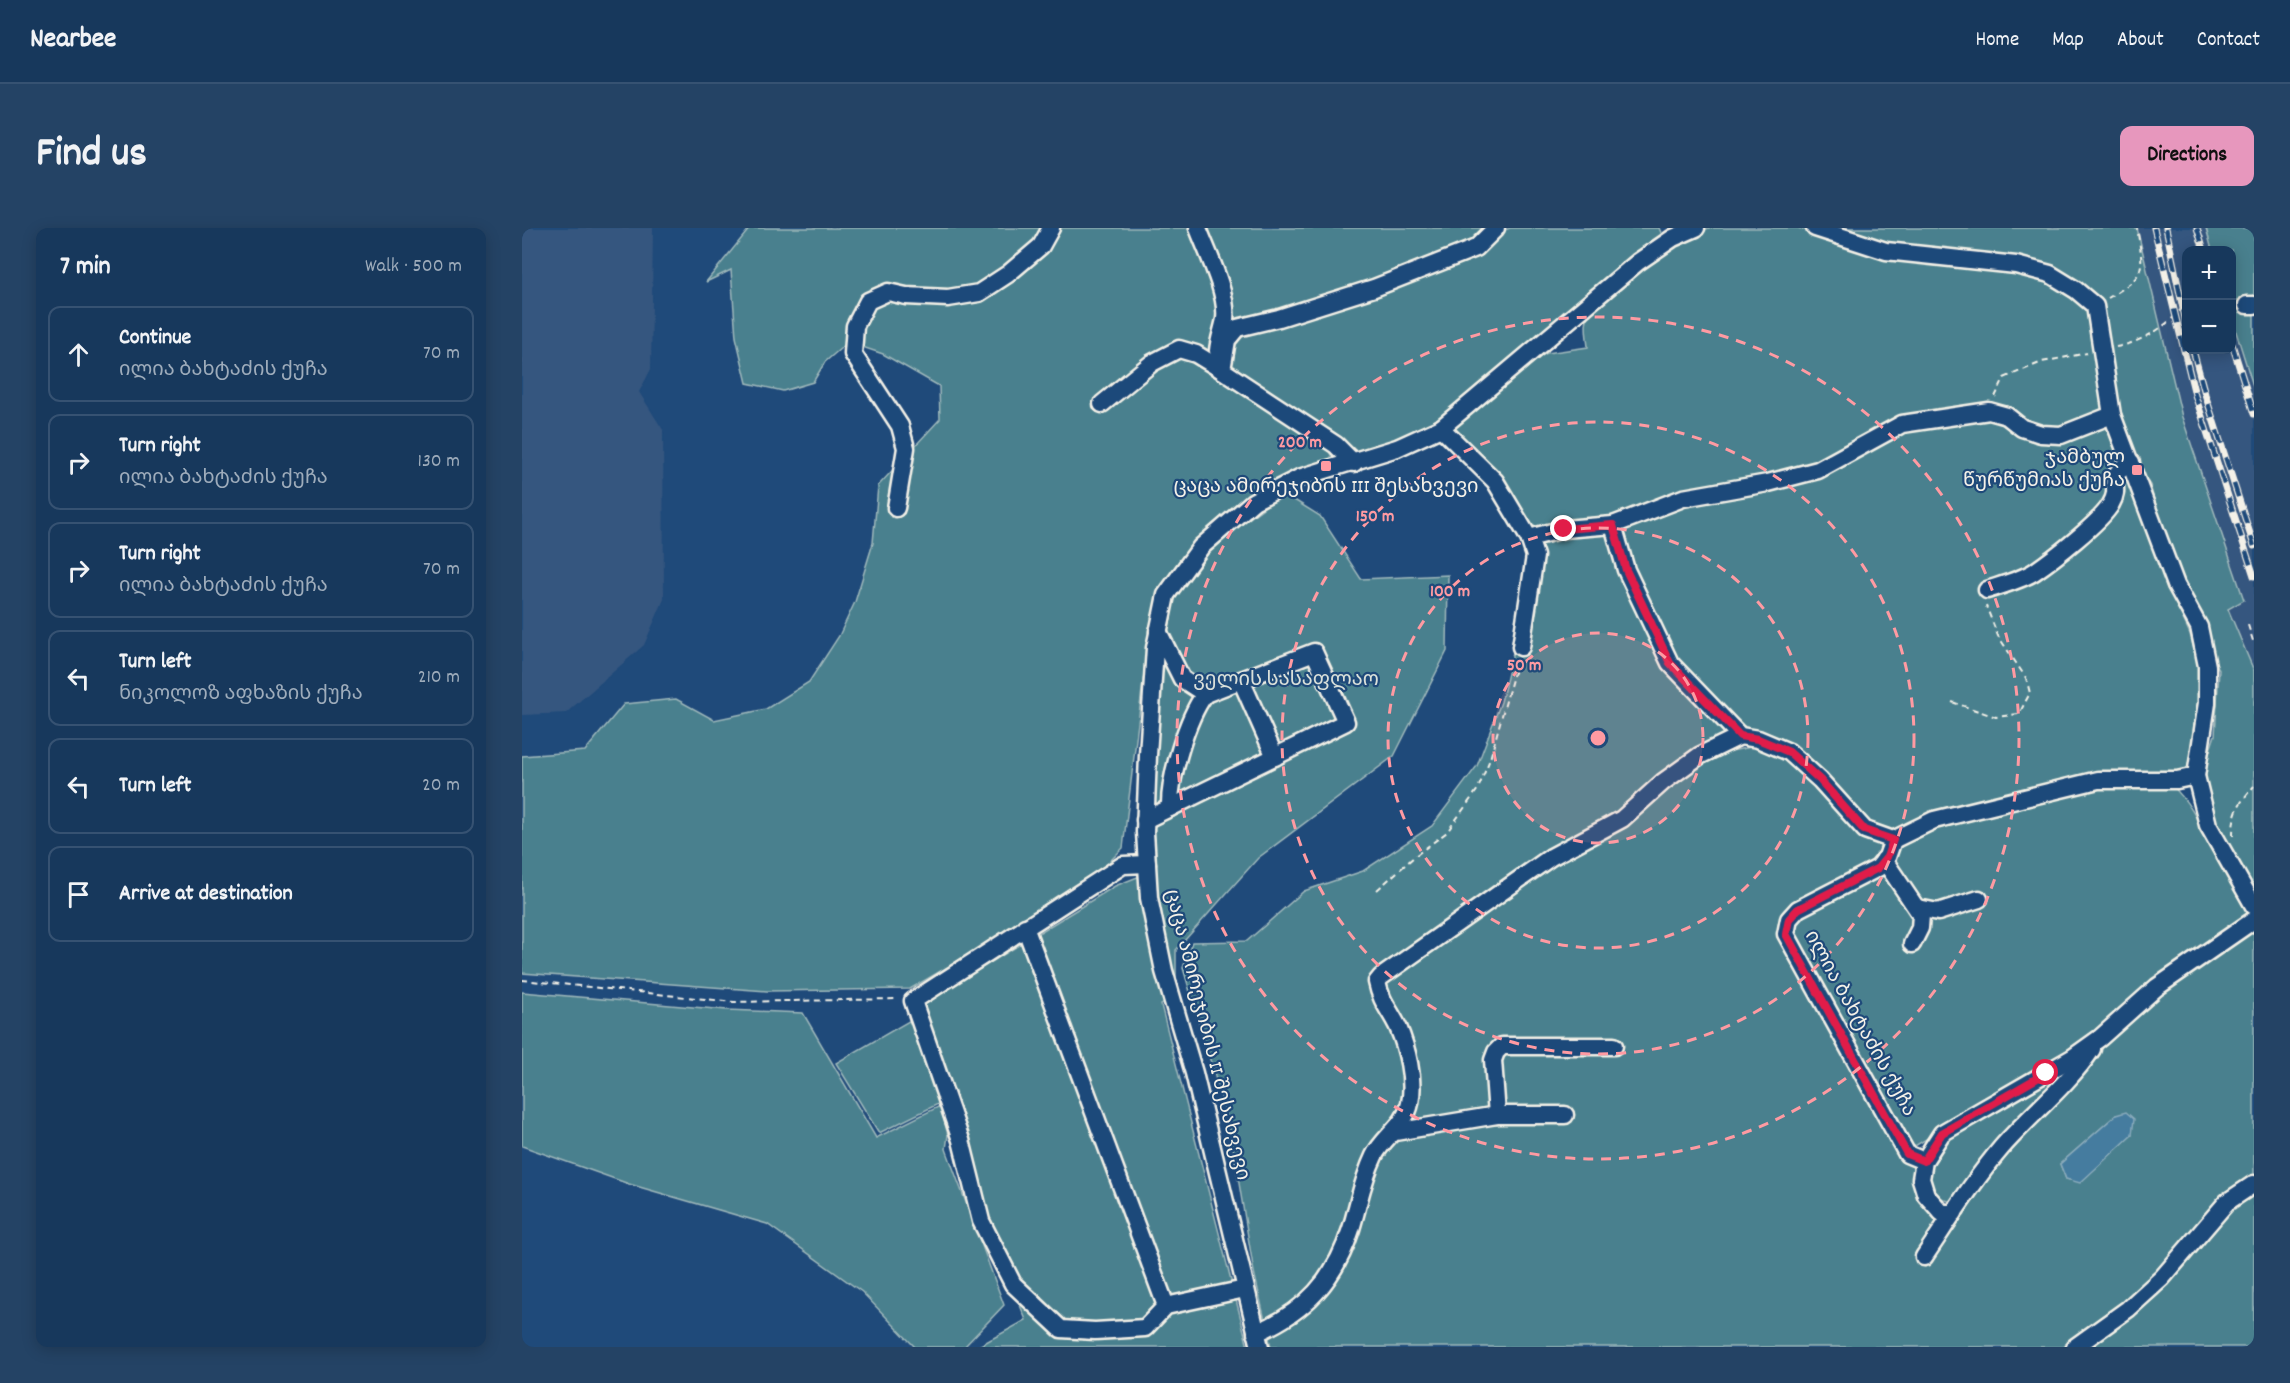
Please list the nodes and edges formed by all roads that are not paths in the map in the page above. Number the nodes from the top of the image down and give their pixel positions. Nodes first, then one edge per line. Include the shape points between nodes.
1 (1052, 228) edge
2 (1198, 228) edge
3 (1696, 228) edge
4 (1815, 228) edge
5 (1493, 229) edge
6 (1671, 233) edge
7 (1222, 370) junction
8 (1102, 404) dead end
9 (2112, 415) junction
10 (1441, 428) junction
11 (2131, 462) junction
12 (1354, 463) junction
13 (896, 508) dead end
14 (1613, 525) junction
15 (1528, 538) junction
16 (1987, 590) road end
17 (1158, 631) junction
18 (1521, 647) road end
19 (1241, 680) junction
20 (1204, 694) junction
21 (1740, 736) junction
22 (1275, 757) junction
23 (2196, 776) junction
24 (1170, 808) junction
25 (1145, 820) junction
26 (1893, 840) junction
27 (1884, 860) junction
28 (1147, 864) junction
29 (1979, 899) dead end
30 (2254, 906) edge
31 (1918, 908) junction
32 (2254, 920) edge
33 (1025, 927) junction
34 (1912, 944) dead end
35 (2100, 1038) junction
36 (1614, 1046) dead end
37 (1565, 1114) dead end
38 (1497, 1115) junction
39 (1395, 1132) junction
40 (1924, 1161) junction
41 (2254, 1184) edge
42 (1954, 1213) junction
43 (1924, 1257) dead end
44 (1245, 1289) junction
45 (1166, 1306) junction
46 (1258, 1340) edge
47 (2075, 1347) edge

1 - 13 street via 1041,246 980,293 948,298 888,292 868,300 855,326 853,354 900,426 906,448
2 - 7 street via 1222,294 1225,318 1218,357
3 - 6 street, ცაცა ამირეჯიბის II შესახვევი
4 - 9 street via 1886,251 2016,265 2050,274 2076,290 2095,306
5 - 7 street via 1476,248 1374,288 1238,328 1227,340
6 - 10 street, ცაცა ამირეჯიბის II შესახვევი
7 - 8 street via 1179,349 1152,363
7 - 12 street via 1336,445
9 - 11 street
9 - 14 street via 2061,435 2022,428 2007,416 1989,411 1902,424 1818,470 1683,498
10 - 12 street, ცაცა ამირეჯიბის II შესახვევი via 1420,440
10 - 15 street via 1495,481
11 - 16 street via 2118,470 2113,503 2101,517 2033,573
11 - 23 street via 2176,585 2199,627 2207,666 2207,704
12 - 17 street, ცაცა ამირეჯიბის II შესახვევი via 1299,478 1254,501 1222,526 1166,595
14 - 15 street via 1564,529
14 - 21 street via 1626,570 1670,663
15 - 18 street via 1535,556
17 - 20 street via 1182,679
17 - 25 street, ცაცა ამირეჯიბის II შესახვევი
19 - 20 street
19 - 22 street
19 - 22 street via 1314,652 1346,722
20 - 24 street via 1195,707 1169,792
21 - 26 street via 1789,752 1864,830
21 - 39 street via 1699,756 1622,819 1551,857 1381,977 1377,982 1380,999 1407,1052 1410,1080 1410,1104
22 - 24 street
23 - 26 street via 2176,780 2098,780 1934,820
23 - 30 street via 2208,825
24 - 25 street
25 - 28 street, ცაცა ამირეჯიბის II შესახვევი
26 - 27 street, ილია ბახტაძის ქუჩა
27 - 31 street
27 - 40 street, ილია ბახტაძის ქუჩა via 1854,883 1798,909 1789,919 1786,934 1907,1154
28 - 33 street via 1123,865
28 - 44 street, ცაცა ამირეჯიბის II შესახვევი via 1149,898 1164,971 1194,1073
29 - 31 street via 1938,912
31 - 34 street via 1920,928
32 - 35 street via 2157,987
33 - 45 street
33 - 45 street via 912,1001 961,1140 981,1221 1013,1284 1061,1329 1145,1328
35 - 40 street via 1942,1133
35 - 42 street via 2080,1066 2002,1147
36 - 38 street via 1502,1046 1493,1060
37 - 38 street
38 - 39 street
39 - 46 street via 1376,1151 1362,1181 1338,1265 1313,1297
40 - 42 street via 1921,1179 1926,1195 1942,1213
41 - 47 street via 2227,1202 2162,1278 2128,1309
42 - 43 street
44 - 45 street
44 - 46 street, ცაცა ამირეჯიბის II შესახვევი

